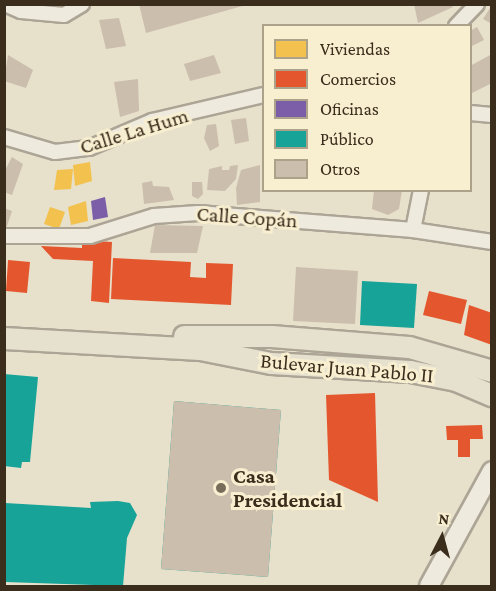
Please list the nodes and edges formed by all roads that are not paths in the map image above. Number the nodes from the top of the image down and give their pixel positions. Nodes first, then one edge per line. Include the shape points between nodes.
1 (6, 4) edge
2 (82, 4) edge
3 (477, 4) edge
4 (458, 24) edge
5 (262, 95) edge
6 (472, 113) edge
7 (492, 115) edge
8 (4, 137) edge
9 (421, 192) edge
10 (413, 230) junction
11 (4, 236) edge
12 (492, 242) edge
13 (4, 326) edge
14 (4, 338) edge
15 (201, 343) junction
16 (492, 371) edge
17 (492, 377) edge
18 (492, 395) edge
19 (492, 471) edge
20 (429, 586) edge

1 - 2 street via 21,11 64,15
3 - 4 street
5 - 8 street, Calle La Hum via 152,121 89,148 55,152
6 - 7 street
9 - 10 street
10 - 11 street, Calle Copán via 182,213 154,216 90,236
10 - 12 street, Calle Copán
13 - 15 main road, Bulevar Juan Pablo II
14 - 15 main road, Bulevar Juan Pablo II
15 - 16 main road, Bulevar Juan Pablo II via 271,336 409,347
15 - 17 main road, Bulevar Juan Pablo II via 413,354
15 - 18 main road, Bulevar Juan Pablo II via 271,363 435,375
19 - 20 street

